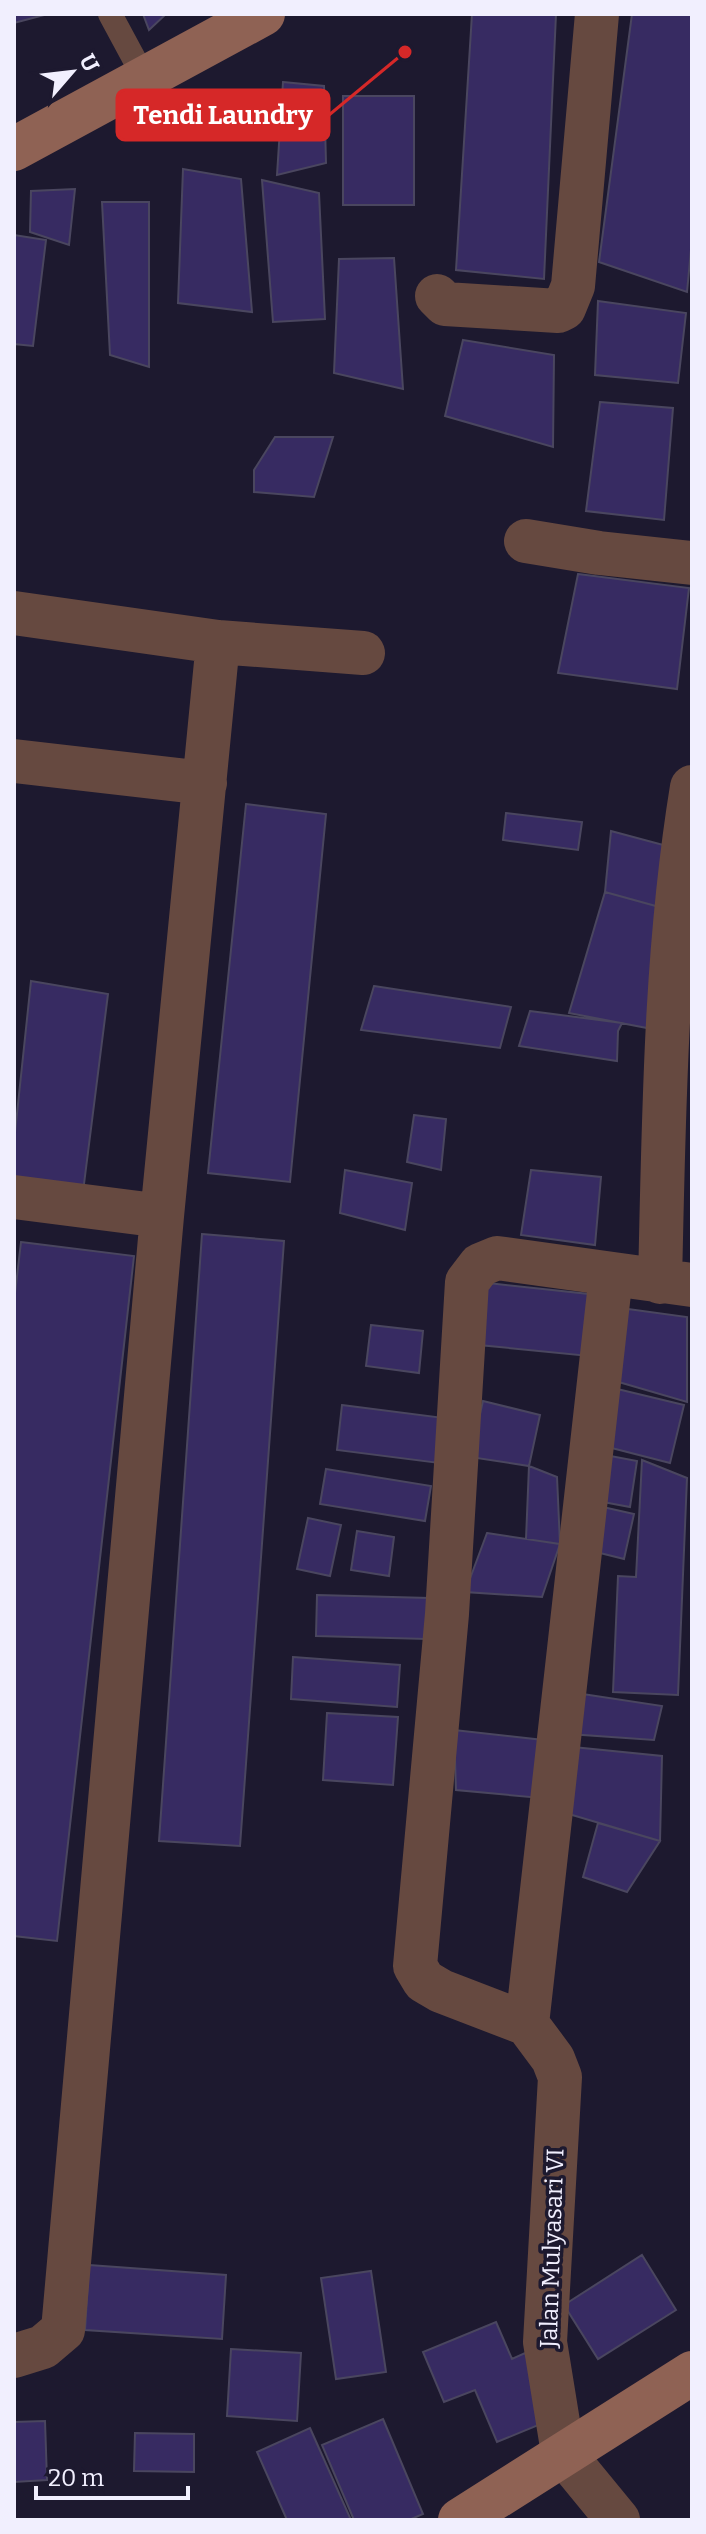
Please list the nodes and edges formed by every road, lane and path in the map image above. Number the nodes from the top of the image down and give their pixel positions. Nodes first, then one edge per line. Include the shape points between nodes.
1 (110, 14) edge
2 (263, 14) edge
3 (597, 14) edge
4 (145, 79) junction
5 (14, 149) edge
6 (435, 290) dead end
7 (526, 541) dead end
8 (692, 563) edge
9 (14, 613) edge
10 (218, 642) junction
11 (363, 653) dead end
12 (14, 761) edge
13 (205, 783) junction
14 (692, 787) edge
15 (14, 1197) edge
16 (162, 1216) junction
17 (611, 1275) junction
18 (676, 1284) edge
19 (535, 2035) junction
20 (14, 2356) edge
21 (692, 2373) edge
22 (563, 2453) junction
23 (460, 2520) edge
24 (618, 2520) edge

1 - 4 lane
2 - 4 main road
3 - 6 street via 573,286 564,308 445,304
4 - 5 main road
7 - 8 street
9 - 10 street
10 - 11 street
10 - 13 street
12 - 13 street
13 - 16 street
14 - 18 street via 666,1027
15 - 16 street
16 - 20 street via 63,2330 43,2347
17 - 18 street
17 - 19 street
17 - 19 street via 497,1258 480,1265 467,1282 447,1614 415,1966 424,1981 441,1991
19 - 22 street, Jalan Mulyasari VI via 560,2077 545,2342
21 - 22 main road
22 - 23 main road
22 - 24 street

